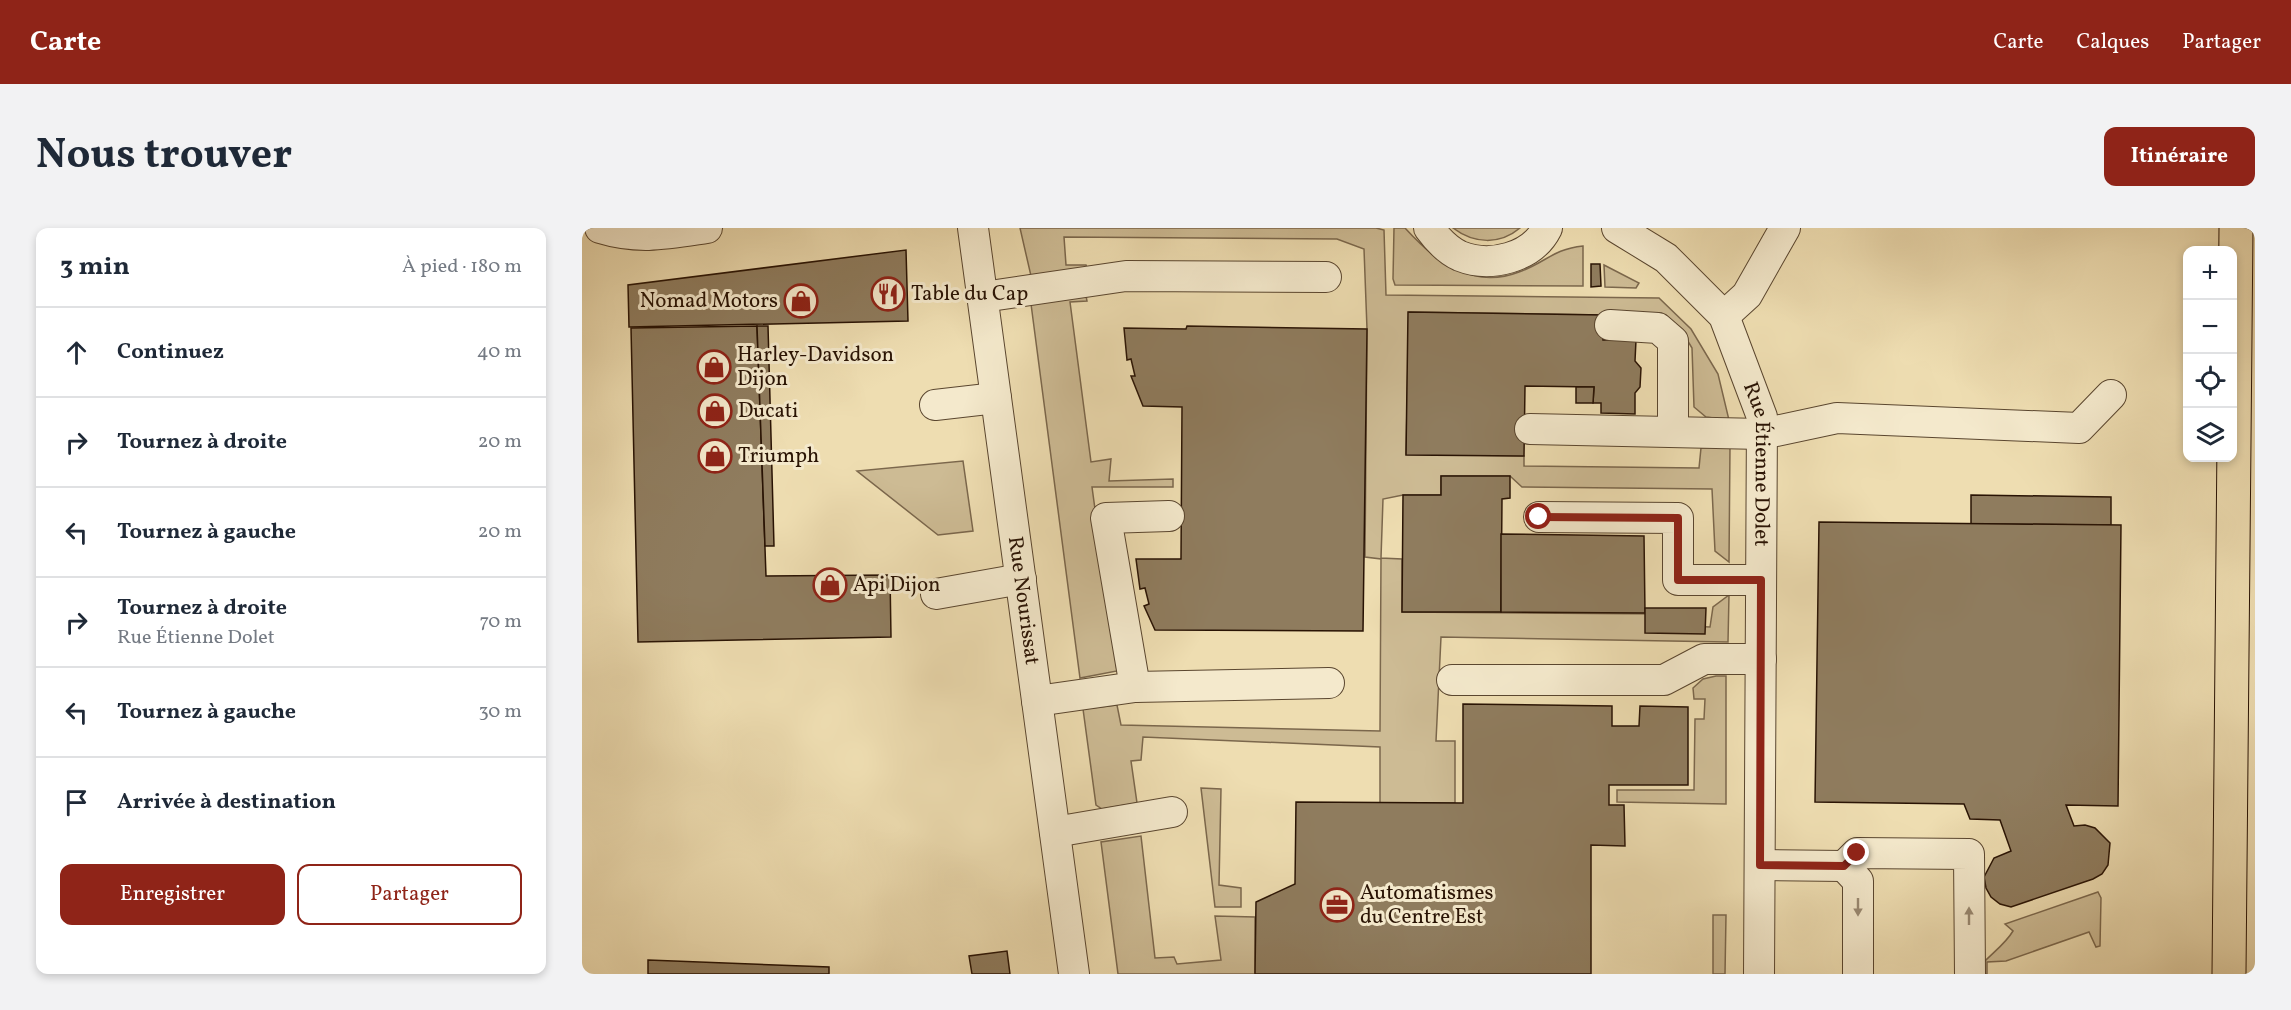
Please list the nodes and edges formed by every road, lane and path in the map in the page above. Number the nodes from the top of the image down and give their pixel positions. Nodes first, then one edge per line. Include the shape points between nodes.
1 (600, 228) edge
2 (707, 228) edge
3 (973, 228) edge
4 (1429, 228) edge
5 (1547, 228) edge
6 (1617, 228) edge
7 (1785, 228) edge
8 (2236, 228) edge
9 (1326, 278) dead end
10 (983, 297) junction
11 (1724, 316) junction
12 (1610, 325) dead end
13 (2111, 395) dead end
14 (996, 398) junction
15 (935, 405) dead end
16 (1530, 429) dead end
17 (1673, 432) junction
18 (1762, 434) junction
19 (2245, 514) edge
20 (1169, 516) dead end
21 (1539, 517) dead end
22 (1021, 579) junction
23 (1761, 580) junction
24 (936, 594) dead end
25 (1761, 659) junction
26 (1452, 680) dead end
27 (1329, 683) dead end
28 (1135, 687) junction
29 (1037, 701) junction
30 (1173, 812) dead end
31 (1055, 832) junction
32 (1760, 865) junction
33 (1844, 866) junction
34 (1074, 974) edge
35 (1759, 974) edge
36 (1858, 974) edge
37 (1970, 974) edge
38 (2229, 974) edge

1 - 2 street via 642,237
3 - 10 street, Rue Nourissat
4 - 5 street via 1439,242 1459,256 1482,262 1506,260 1527,250
6 - 11 street, Rue Étienne Dolet via 1666,258
7 - 11 street via 1747,295
8 - 19 main road
9 - 10 street via 1126,276
10 - 14 street, Rue Nourissat
11 - 18 street, Rue Étienne Dolet via 1762,417
12 - 17 street via 1659,328 1673,340
13 - 18 street via 2079,428 1838,418
14 - 15 street
14 - 22 street, Rue Nourissat
16 - 17 street
17 - 18 street
18 - 23 street, Rue Étienne Dolet
19 - 38 main road
20 - 28 street via 1106,518
21 - 23 street via 1678,518 1678,580
22 - 24 street
22 - 29 street, Rue Nourissat
23 - 25 street, Rue Étienne Dolet
25 - 26 street via 1704,659 1664,680
25 - 32 street, Rue Étienne Dolet
27 - 28 street
28 - 29 street
29 - 31 street, Rue Nourissat
30 - 31 street
31 - 34 street, Rue Nourissat
32 - 33 street
32 - 35 street, Rue Étienne Dolet
33 -> 36 street via 1858,881
37 -> 33 street via 1969,854 1857,853

